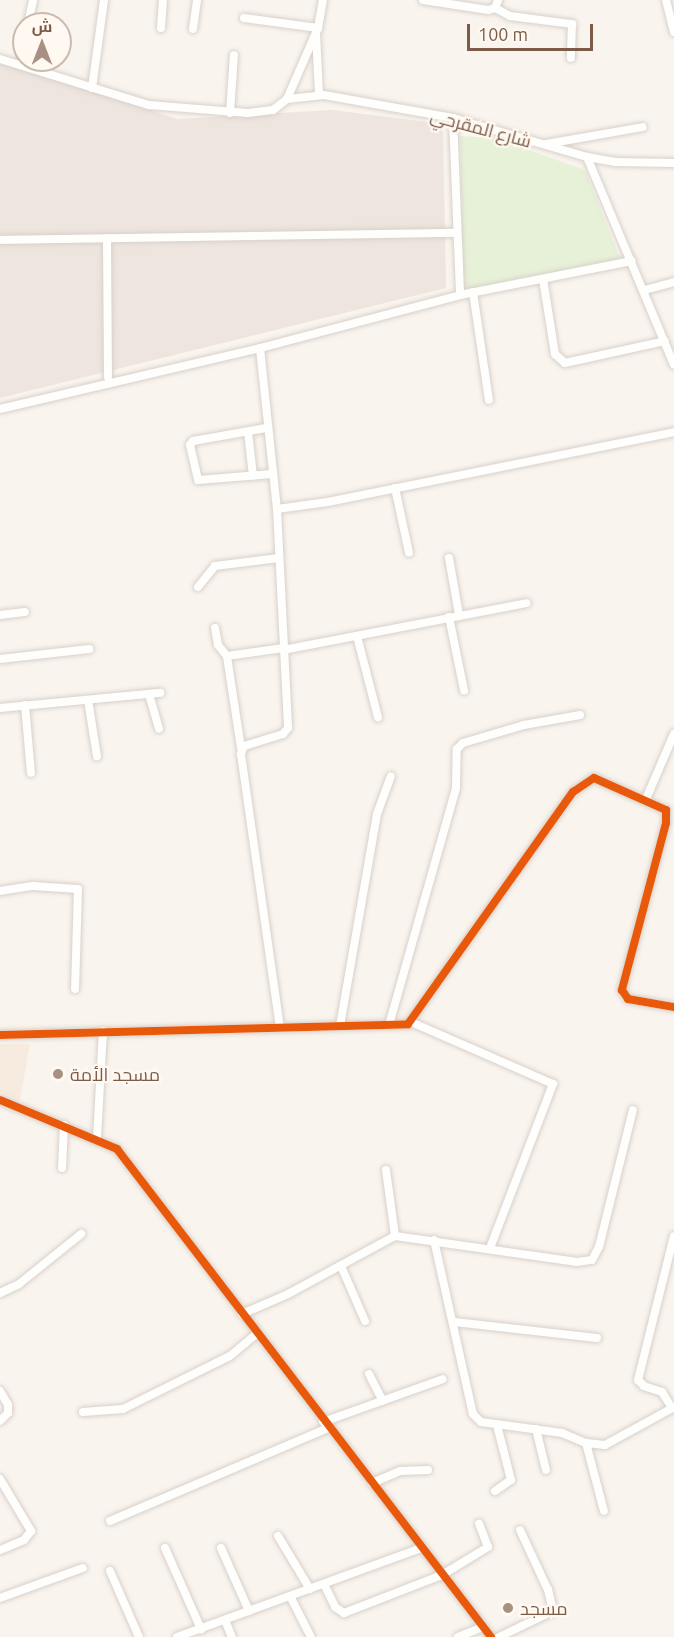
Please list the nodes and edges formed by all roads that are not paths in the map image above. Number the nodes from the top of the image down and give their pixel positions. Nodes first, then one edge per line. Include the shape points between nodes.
1 (104, 0) edge
2 (163, 0) edge
3 (197, 0) edge
4 (323, 0) edge
5 (423, 0) edge
6 (498, 0) edge
7 (666, 0) edge
8 (459, 2) edge
9 (495, 8) junction
10 (244, 18) dead end
11 (160, 28) dead end
12 (193, 29) dead end
13 (317, 30) junction
14 (674, 32) edge
15 (234, 55) dead end
16 (571, 58) dead end
17 (43, 72) edge
18 (92, 88) junction
19 (320, 95) junction
20 (287, 99) junction
21 (230, 113) junction
22 (453, 118) junction
23 (643, 127) dead end
24 (545, 145) junction
25 (587, 157) junction
26 (674, 163) edge
27 (457, 233) junction
28 (107, 238) junction
29 (0, 240) edge
30 (632, 261) junction
31 (543, 279) junction
32 (674, 282) edge
33 (645, 290) junction
34 (473, 292) junction
35 (460, 295) junction
36 (665, 341) junction
37 (260, 348) junction
38 (674, 365) edge
39 (108, 377) dead end
40 (489, 400) dead end
41 (0, 409) edge
42 (266, 428) junction
43 (248, 432) junction
44 (674, 432) edge
45 (272, 474) junction
46 (253, 476) junction
47 (395, 488) junction
48 (277, 509) junction
49 (409, 553) dead end
50 (279, 558) junction
51 (448, 558) dead end
52 (198, 587) dead end
53 (526, 603) dead end
54 (25, 612) dead end
55 (0, 615) edge
56 (459, 615) junction
57 (449, 617) junction
58 (215, 628) dead end
59 (357, 636) junction
60 (89, 649) dead end
61 (283, 649) junction
62 (227, 656) junction
63 (0, 659) edge
64 (464, 690) dead end
65 (160, 693) dead end
66 (149, 694) junction
67 (88, 699) junction
68 (25, 705) junction
69 (0, 708) edge
70 (580, 715) dead end
71 (378, 717) dead end
72 (159, 729) dead end
73 (674, 734) edge
74 (241, 748) junction
75 (98, 756) dead end
76 (31, 773) dead end
77 (391, 776) dead end
78 (646, 799) junction
79 (0, 891) edge
80 (75, 989) dead end
81 (674, 1007) edge
82 (411, 1022) junction
83 (389, 1025) junction
84 (340, 1026) junction
85 (280, 1028) junction
86 (103, 1032) junction
87 (0, 1035) edge
88 (0, 1100) edge
89 (633, 1110) dead end
90 (64, 1125) junction
91 (97, 1138) junction
92 (62, 1168) dead end
93 (386, 1170) dead end
94 (81, 1234) dead end
95 (395, 1236) junction
96 (674, 1236) edge
97 (434, 1240) junction
98 (490, 1248) junction
99 (341, 1266) junction
100 (0, 1293) edge
101 (242, 1314) junction
102 (365, 1321) dead end
103 (454, 1322) junction
104 (257, 1333) junction
105 (597, 1338) dead end
106 (369, 1374) dead end
107 (443, 1379) dead end
108 (0, 1391) edge
109 (383, 1401) junction
110 (673, 1407) edge
111 (83, 1412) dead end
112 (0, 1421) edge
113 (326, 1425) junction
114 (497, 1425) junction
115 (536, 1429) junction
116 (586, 1443) junction
117 (428, 1470) dead end
118 (546, 1470) dead end
119 (0, 1479) edge
120 (372, 1483) junction
121 (495, 1491) dead end
122 (604, 1511) dead end
123 (110, 1521) dead end
124 (479, 1524) dead end
125 (519, 1530) dead end
126 (278, 1536) dead end
127 (165, 1548) dead end
128 (221, 1548) dead end
129 (421, 1548) junction
130 (0, 1550) edge
131 (83, 1568) dead end
132 (110, 1571) dead end
133 (442, 1575) junction
134 (324, 1584) junction
135 (310, 1589) junction
136 (290, 1596) junction
137 (0, 1598) edge
138 (249, 1611) junction
139 (225, 1620) junction
140 (483, 1627) junction
141 (201, 1629) junction
142 (139, 1637) edge
143 (177, 1637) edge
144 (232, 1637) edge
145 (311, 1637) edge
146 (458, 1637) edge
147 (491, 1637) edge
148 (499, 1637) edge

1 - 18 street
2 - 11 street
3 - 12 street
4 - 13 street
5 - 8 street
6 - 9 street
7 - 14 street
8 - 9 street
9 - 16 street via 510,16 572,24
10 - 13 street
13 - 19 street
13 - 20 street
15 - 21 street
17 - 18 street, شارع المقرحي
18 - 21 street, شارع المقرحي via 149,105
19 - 20 street, شارع المقرحي
19 - 22 street, شارع المقرحي
20 - 21 street, شارع المقرحي via 273,110
22 - 24 street, شارع المقرحي
22 - 27 street
23 - 24 street
24 - 25 street, شارع المقرحي
25 - 26 street, شارع المقرحي
25 - 30 street
27 - 28 street
27 - 35 street
28 - 29 street
28 - 39 street
30 - 31 street
30 - 33 street
31 - 34 street
31 - 36 street via 555,354 565,363
32 - 33 street
33 - 36 street
34 - 35 street
34 - 40 street
35 - 37 street
36 - 38 street
37 - 41 street
37 - 42 street
42 - 43 street
42 - 45 street
43 - 46 street
43 - 46 street via 193,441 190,445 198,480
44 - 47 street
45 - 46 street
45 - 48 street
47 - 48 street
47 - 49 street
48 - 50 street
50 - 52 street via 215,566
50 - 61 street
51 - 56 street
53 - 56 street
54 - 55 street
56 - 57 street
57 - 59 street
57 - 64 street
58 - 62 street via 218,645
59 - 61 street
59 - 71 street
60 - 63 street
61 - 62 street
61 - 74 street via 286,731
62 - 74 street
65 - 66 street
66 - 67 street
66 - 72 street
67 - 68 street
67 - 75 street
68 - 69 street
68 - 76 street
70 - 83 street via 524,725 464,743 457,749 456,788
73 - 78 street
74 - 85 street
77 - 84 street via 377,814
78 - 81 street via 664,807 666,823 622,990 628,999
78 - 82 street via 598,778 580,785 429,990
79 - 80 street via 33,886 78,889
82 - 83 street
82 - 98 street via 553,1084
83 - 84 street
84 - 85 street
85 - 86 street
86 - 87 street
86 - 91 street
88 - 90 street
89 - 98 street via 592,1260 577,1262
90 - 91 street
90 - 92 street
91 - 101 street via 117,1149
93 - 95 street
94 - 100 street via 19,1284
95 - 97 street
95 - 99 street
96 - 110 street via 638,1380 662,1392
97 - 98 street
97 - 103 street
99 - 101 street
99 - 102 street
101 - 104 street
103 - 105 street
103 - 114 street via 473,1414 481,1422
104 - 111 street via 230,1356 123,1409
104 - 113 street
106 - 109 street
107 - 109 street
108 - 112 street via 8,1405 8,1413
109 - 113 street
110 - 116 street via 610,1443
113 - 120 street
113 - 123 street
114 - 115 street
114 - 121 street via 511,1480
115 - 116 street via 562,1433
115 - 118 street
116 - 122 street
117 - 120 street via 400,1471
119 - 130 street via 31,1531 24,1540
120 - 129 street
124 - 133 street via 488,1546
125 - 148 street via 548,1590 553,1611
126 - 135 street
127 - 141 street
128 - 138 street
129 - 133 street
129 - 134 street
131 - 137 street
132 - 142 street
133 - 134 street via 344,1613 338,1611
133 - 140 street
134 - 135 street
135 - 136 street
136 - 138 street
136 - 145 street
138 - 139 street
139 - 141 street
139 - 144 street
140 - 146 street
140 - 147 street
141 - 143 street

